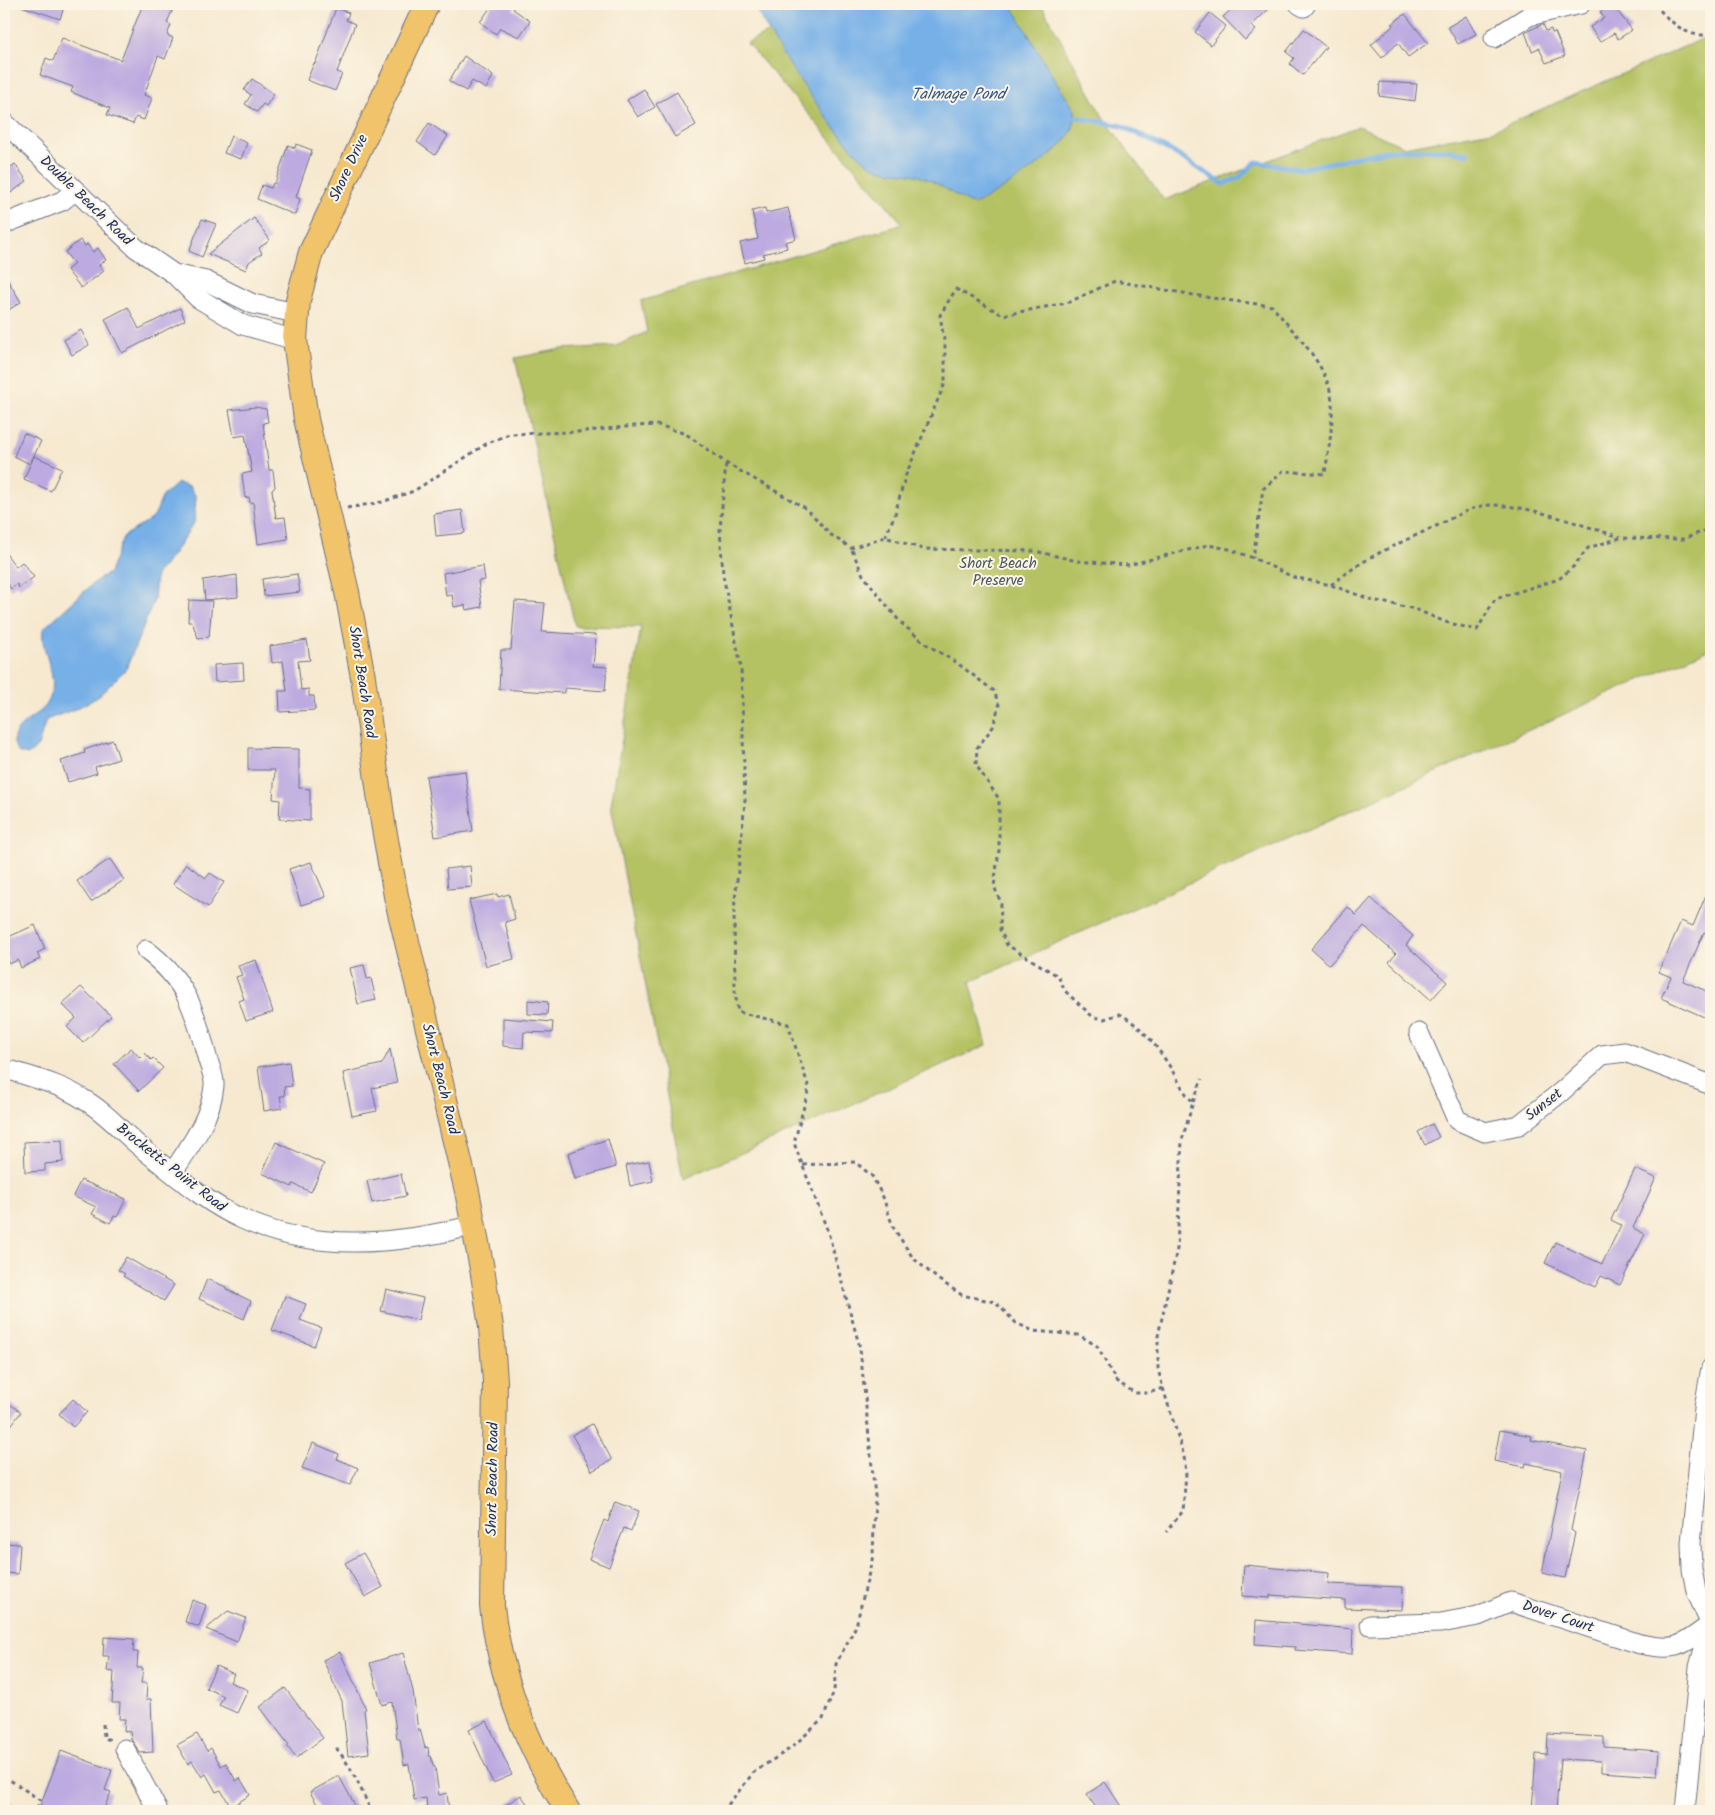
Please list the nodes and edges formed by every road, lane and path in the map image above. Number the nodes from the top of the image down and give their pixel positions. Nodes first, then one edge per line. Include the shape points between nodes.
1 (427, 4) edge
2 (1581, 4) edge
3 (1655, 4) edge
4 (1711, 33) edge
5 (1494, 38) dead end
6 (4, 122) edge
7 (75, 191) junction
8 (4, 224) edge
9 (174, 274) junction
10 (296, 313) junction
11 (295, 340) junction
12 (726, 462) junction
13 (328, 512) junction
14 (1711, 528) edge
15 (885, 537) junction
16 (1620, 538) junction
17 (851, 548) junction
18 (1254, 558) junction
19 (1331, 585) junction
20 (146, 950) dead end
21 (1419, 1033) dead end
22 (7, 1072) edge
23 (1202, 1079) dead end
24 (1711, 1085) edge
25 (1193, 1102) junction
26 (803, 1165) junction
27 (173, 1172) junction
28 (474, 1225) junction
29 (1711, 1368) edge
30 (1163, 1388) junction
31 (1166, 1532) dead end
32 (1370, 1624) dead end
33 (1711, 1625) edge
34 (336, 1748) dead end
35 (125, 1749) dead end
36 (4, 1776) edge
37 (36, 1811) edge
38 (158, 1811) edge
39 (371, 1811) edge
40 (568, 1811) edge
41 (723, 1811) edge
42 (1685, 1811) edge

1 - 10 main road, Shore Drive via 311,252
2 - 5 street via 1529,16
3 - 4 path via 1670,21 1693,35
6 - 7 street, Double Beach Road
7 - 8 street via 56,204
7 - 9 street, Double Beach Road via 136,248
9 - 10 street, Double Beach Road via 206,281 253,304
9 - 11 street, Double Beach Road via 198,298 243,325
10 - 11 main road, Shore Drive
11 - 13 main road, Short Beach Road via 306,419
12 - 13 path via 686,434 658,426 508,434 486,444 414,491 382,502
12 - 17 path via 807,509 831,535
12 - 26 path via 720,529 723,575 741,668 745,802 734,910 735,992 738,1012 788,1024 809,1088 794,1143
13 - 28 main road, Short Beach Road via 363,678 396,896
14 - 16 path via 1684,539
15 - 17 path
15 - 18 path via 923,549 1035,551 1077,561 1128,565 1208,544
15 - 18 path via 905,478 945,383 945,346 940,315 956,289 1003,315 1067,303 1115,281 1272,306 1316,359 1330,388 1332,418 1325,474 1283,471 1263,489
16 - 19 path via 1540,513 1493,505 1471,509 1382,550 1352,567
16 - 19 path via 1588,548 1559,579 1495,599 1478,630
17 - 25 path via 863,575 900,622 994,691 999,705 993,727 977,748 976,765 999,799 999,850 994,886 1001,903 1000,930 1008,945 1058,976 1065,991 1093,1017 1104,1019 1120,1014 1133,1022 1159,1049 1184,1093
18 - 19 path via 1293,577
20 - 27 street via 165,964 185,990 201,1032 214,1085 208,1114
21 - 24 street, Sunset via 1457,1120 1486,1132 1519,1125 1602,1056 1625,1052
22 - 27 street, Brocketts Point Road via 54,1084 84,1099
23 - 25 path
25 - 30 path via 1182,1140 1177,1249 1158,1336 1158,1369
26 - 30 path via 855,1162 872,1176 893,1227 914,1258 939,1280 962,1295 995,1302 1016,1323 1033,1331 1079,1335 1097,1346 1116,1381 1135,1392 1150,1393
26 - 41 path via 828,1232 860,1348 875,1496 873,1556 856,1626 836,1664 834,1691 823,1719 791,1748 754,1772
27 - 28 street, Brocketts Point Road via 239,1218 304,1239 342,1243 376,1241
28 - 40 main road, Short Beach Road via 494,1365 492,1606 495,1639 519,1718
29 - 33 street via 1691,1544 1696,1591
30 - 31 path via 1184,1456 1186,1473 1183,1511
32 - 33 street, Dover Court via 1441,1623 1478,1616 1511,1602 1640,1644 1662,1648 1681,1646
33 - 42 street via 1699,1667
34 - 39 path via 346,1759
35 - 38 street
36 - 37 path via 40,1800

